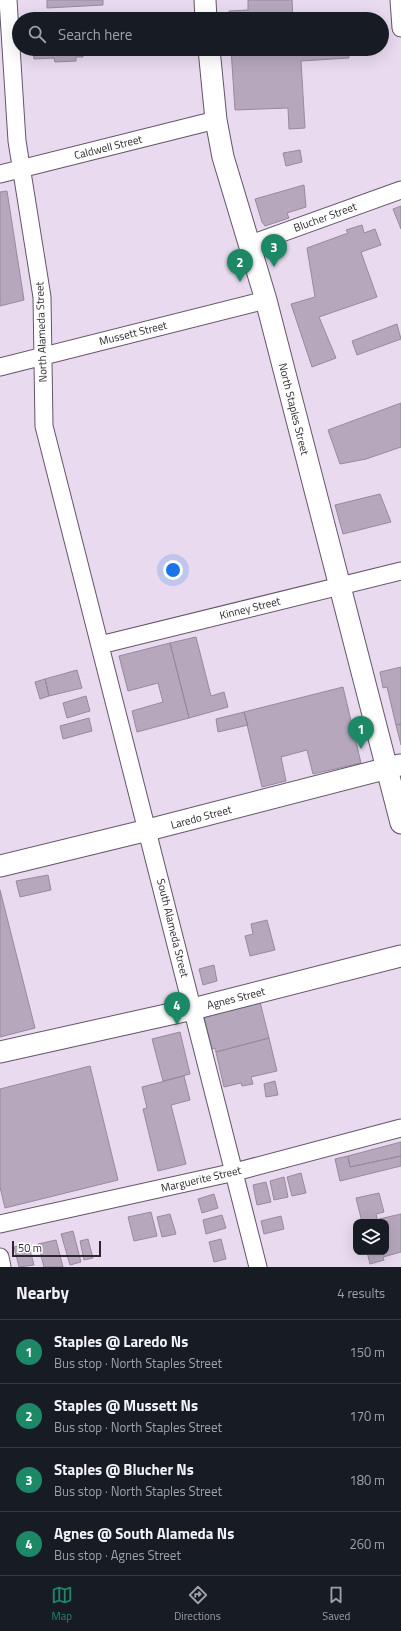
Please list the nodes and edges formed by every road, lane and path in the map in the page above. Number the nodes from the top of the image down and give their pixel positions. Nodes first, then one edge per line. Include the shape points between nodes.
1 (8, 0) edge
2 (205, 0) edge
3 (399, 0) edge
4 (206, 12) edge
5 (401, 28) edge
6 (210, 56) edge
7 (216, 120) junction
8 (22, 169) junction
9 (0, 174) edge
10 (401, 190) edge
11 (248, 245) junction
12 (266, 300) junction
13 (43, 356) junction
14 (0, 367) edge
15 (401, 570) edge
16 (339, 586) junction
17 (90, 613) joint
18 (100, 645) junction
19 (394, 767) edge
20 (401, 822) edge
21 (148, 830) junction
22 (0, 866) edge
23 (401, 956) edge
24 (193, 1009) junction
25 (0, 1052) edge
26 (401, 1128) edge
27 (235, 1172) junction
28 (0, 1224) edge
29 (0, 1257) edge
30 (2, 1267) edge
31 (258, 1267) edge

1 - 8 street, North Alameda Street via 17,141
2 - 4 main road
3 - 5 street
6 - 7 main road, North Staples Street
7 - 8 street, Caldwell Street
7 - 11 main road, North Staples Street via 223,157
8 - 9 street, Caldwell Street
8 - 13 street, North Alameda Street via 42,297
10 - 11 street, Blucher Street
11 - 12 main road, North Staples Street
12 - 13 street, Mussett Street
12 - 16 main road, North Staples Street
13 - 14 street, Mussett Street
13 - 17 street, North Alameda Street via 44,426
15 - 16 street, Kinney Street
16 - 18 street, Kinney Street
16 - 19 main road, North Staples Street
17 - 18 street, South Alameda Street
18 - 21 street, South Alameda Street
19 - 20 main road, North Staples Street
19 - 21 main road, Laredo Street
21 - 22 main road, Laredo Street
21 - 24 street, South Alameda Street
23 - 24 main road, Agnes Street
24 - 25 main road, Agnes Street
24 - 27 street, South Alameda Street
26 - 27 street, Marguerite Street
27 - 28 street, Marguerite Street
27 - 31 street, South Alameda Street
29 - 30 street

